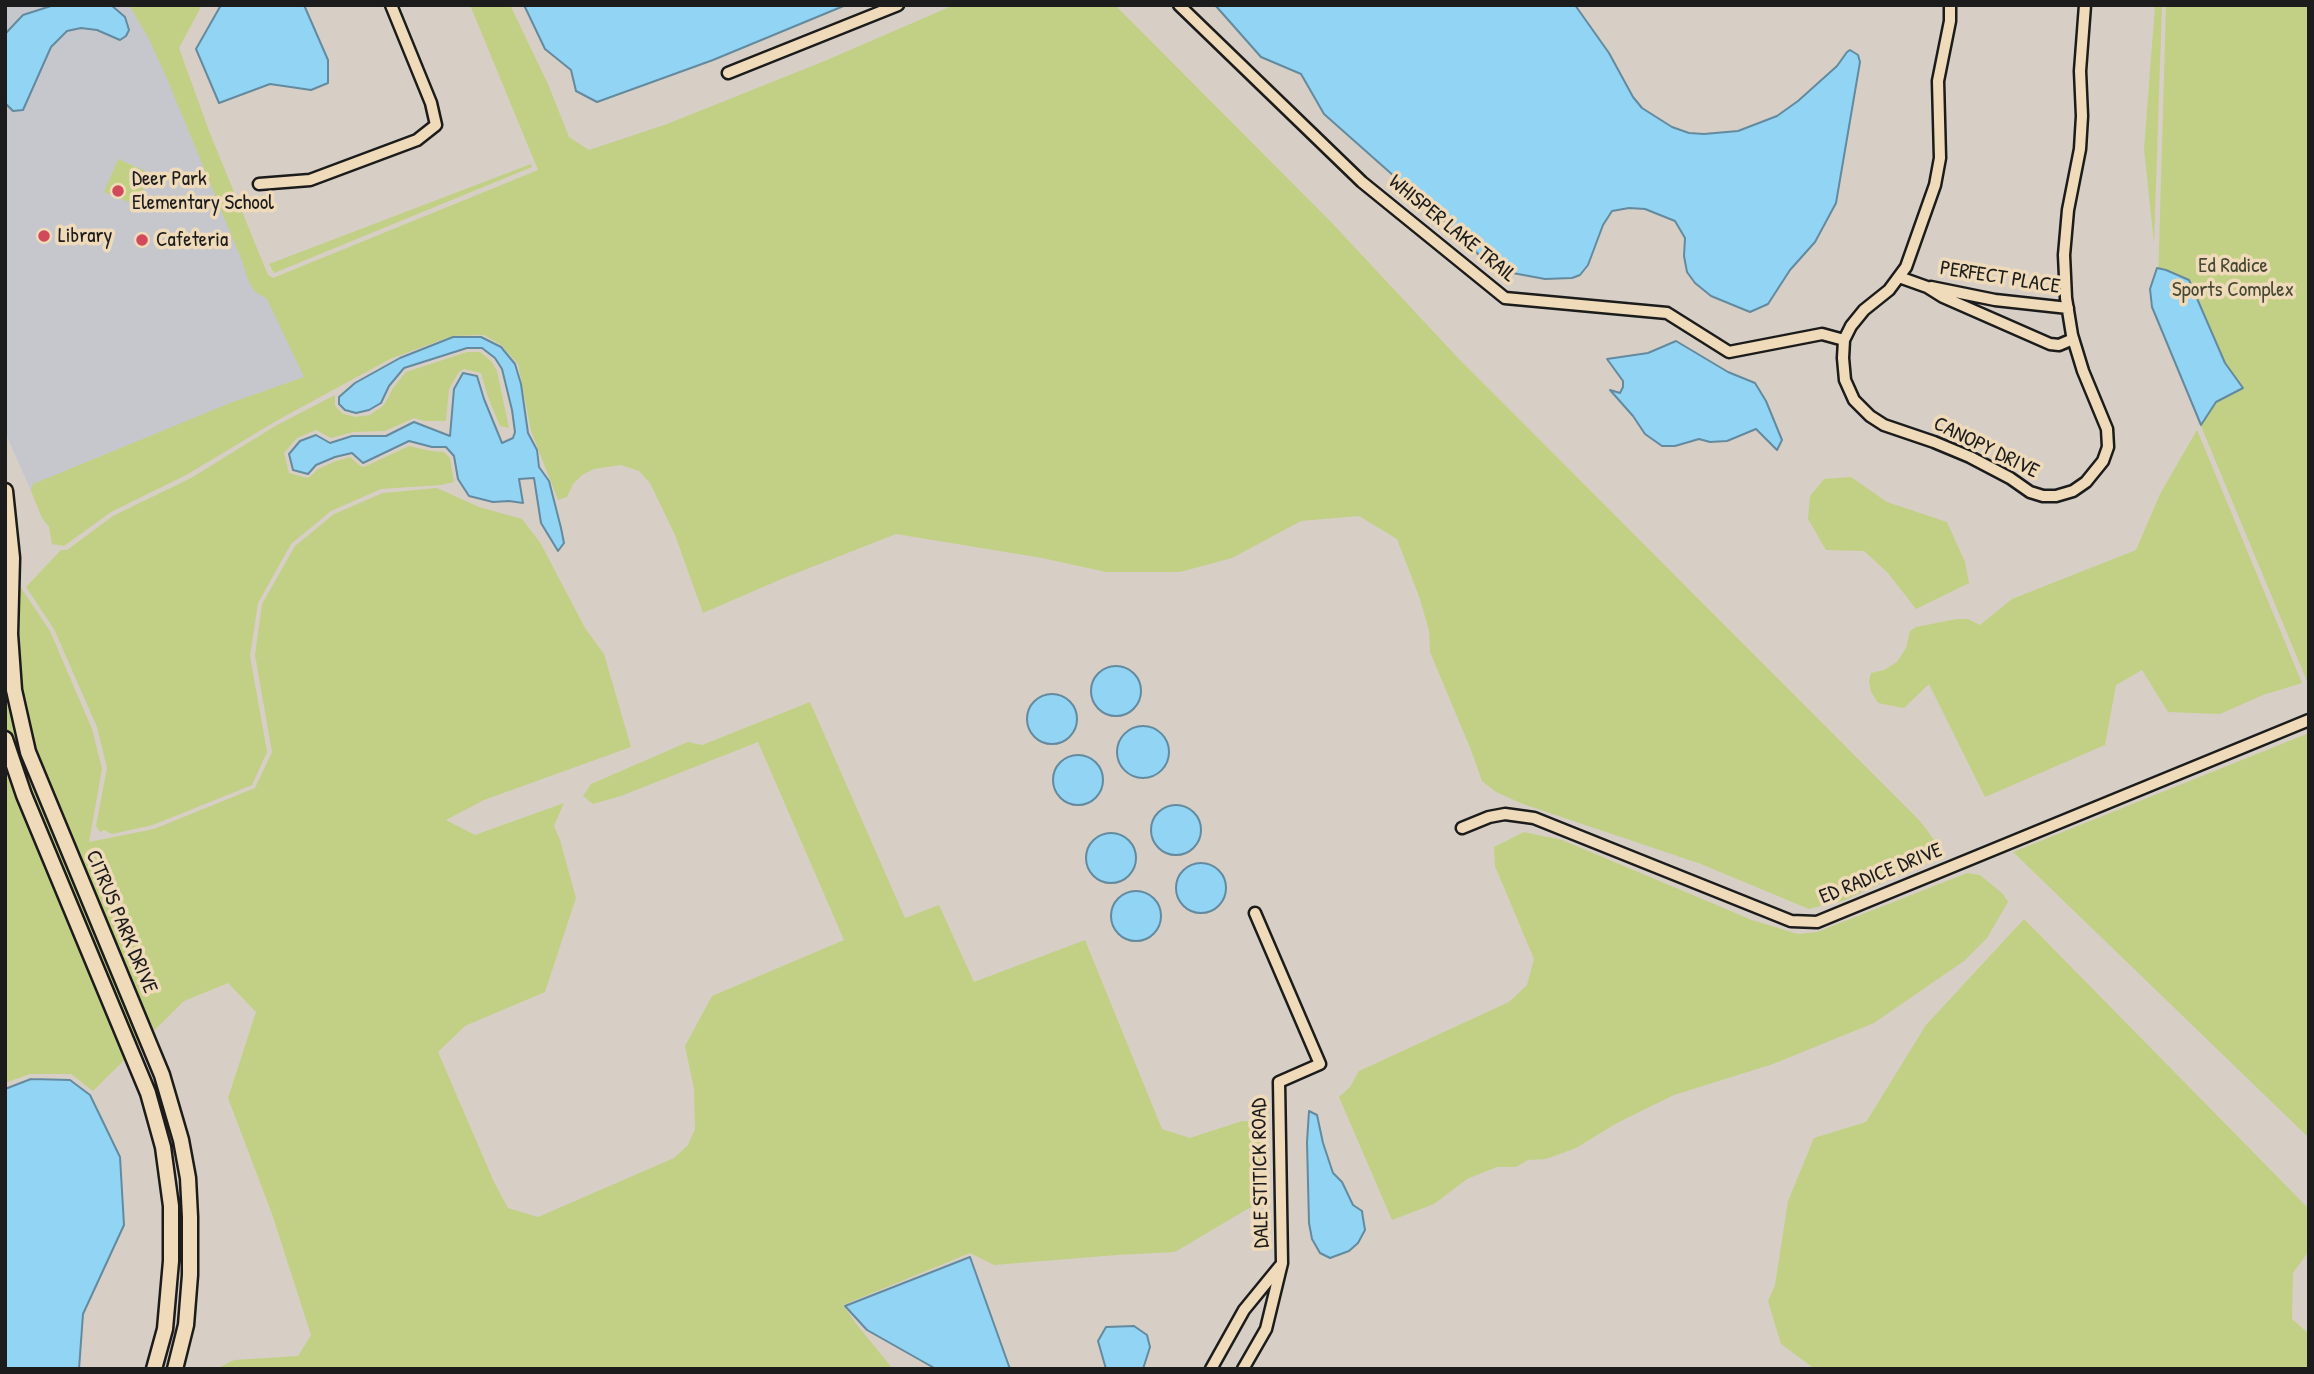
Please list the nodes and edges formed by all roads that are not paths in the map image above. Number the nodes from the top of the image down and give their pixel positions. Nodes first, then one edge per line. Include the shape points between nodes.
1 (391, 5) edge
2 (898, 5) edge
3 (1180, 5) edge
4 (1950, 5) edge
5 (2085, 5) edge
6 (729, 74) dead end
7 (259, 184) dead end
8 (1899, 277) junction
9 (1927, 287) junction
10 (2068, 308) junction
11 (2073, 339) junction
12 (1844, 340) junction
13 (5, 491) edge
14 (2309, 720) edge
15 (5, 738) edge
16 (1462, 828) dead end
17 (1255, 912) dead end
18 (119, 971) junction
19 (100, 979) junction
20 (1282, 1263) junction
21 (154, 1369) edge
22 (175, 1369) edge
23 (1211, 1369) edge
24 (1243, 1369) edge

1 - 7 street via 436,125 417,140 310,180
2 - 6 street
3 - 12 street, WHISPER LAKE TRAIL via 1362,182 1504,298 1667,313 1729,352 1822,334
4 - 8 street via 1938,81 1940,158 1935,185 1917,241
5 - 10 street, CANOPY DRIVE via 2080,149 2064,255
8 - 9 street, PERFECT PLACE
8 - 12 street via 1864,310
9 - 10 street, PERFECT PLACE
9 - 11 street, PERFECT PLACE via 2050,344
10 - 11 street, CANOPY DRIVE
11 - 12 street, CANOPY DRIVE via 2107,429 2108,447 2103,461 2085,482 2056,496 2030,492 1970,457 1870,416 1854,400 1845,380
13 - 18 street, CITRUS PARK DRIVE via 12,558 10,634 19,718 47,803
14 - 16 street, ED RADICE DRIVE via 1817,922 1791,921 1534,818 1505,814
15 - 19 street, CITRUS PARK DRIVE
17 - 20 street, DALE STITICK ROAD via 1320,1064 1279,1082
18 - 19 street
18 - 22 street, CITRUS PARK DRIVE via 162,1075 188,1178 190,1275 186,1325
19 - 21 street, CITRUS PARK DRIVE via 148,1093 163,1147 171,1206 171,1261 165,1329
20 - 23 street, DALE STITICK ROAD via 1244,1310
20 - 24 street, DALE STITICK ROAD via 1266,1329

